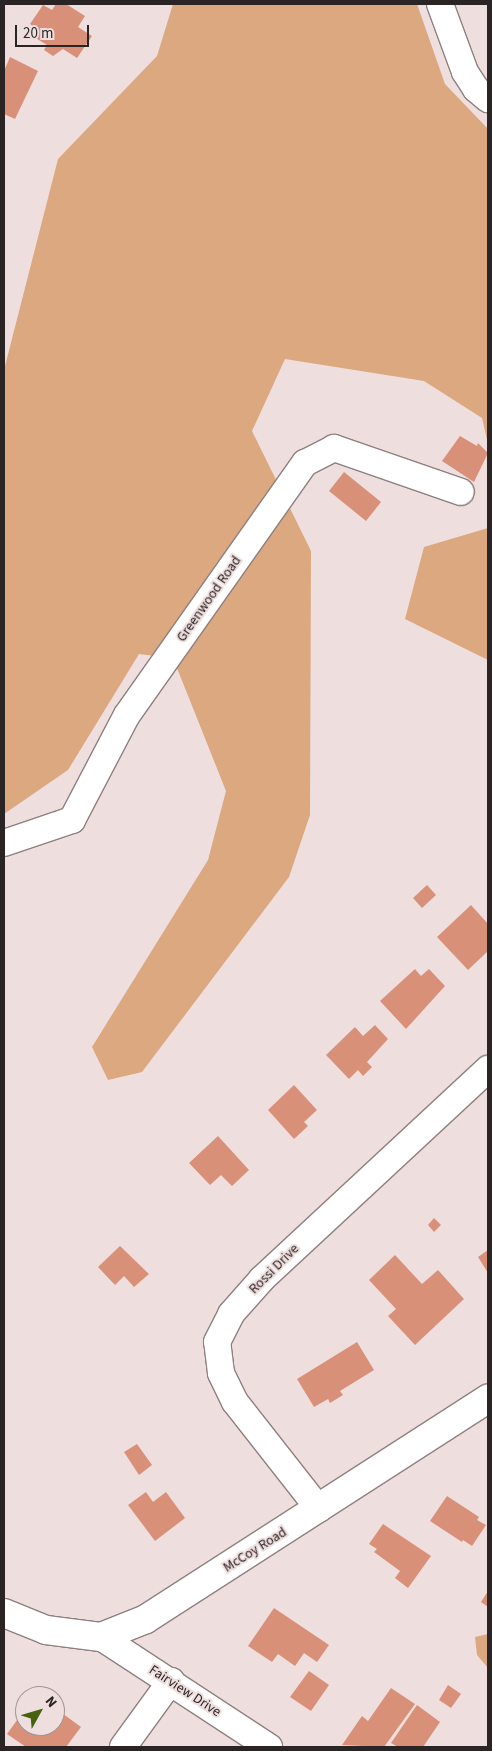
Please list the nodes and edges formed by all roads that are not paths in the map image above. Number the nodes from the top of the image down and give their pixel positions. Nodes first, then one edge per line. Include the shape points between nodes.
1 (440, 4) edge
2 (488, 99) edge
3 (461, 492) dead end
4 (4, 843) edge
5 (488, 1069) edge
6 (488, 1399) edge
7 (319, 1509) junction
8 (4, 1613) edge
9 (101, 1637) junction
10 (171, 1681) junction
11 (123, 1747) edge
12 (269, 1747) edge

1 - 2 street via 465,72 476,89
3 - 4 street, Greenwood Road via 334,448 306,462 127,715 72,820
5 - 7 street, Rossi Drive via 262,1279 231,1314 217,1342 221,1373 235,1402
6 - 7 street, McCoy Road
7 - 9 street, McCoy Road via 146,1620
8 - 9 street, McCoy Road via 46,1630
9 - 10 street, Fairview Drive
10 - 11 street
10 - 12 street, Fairview Drive

